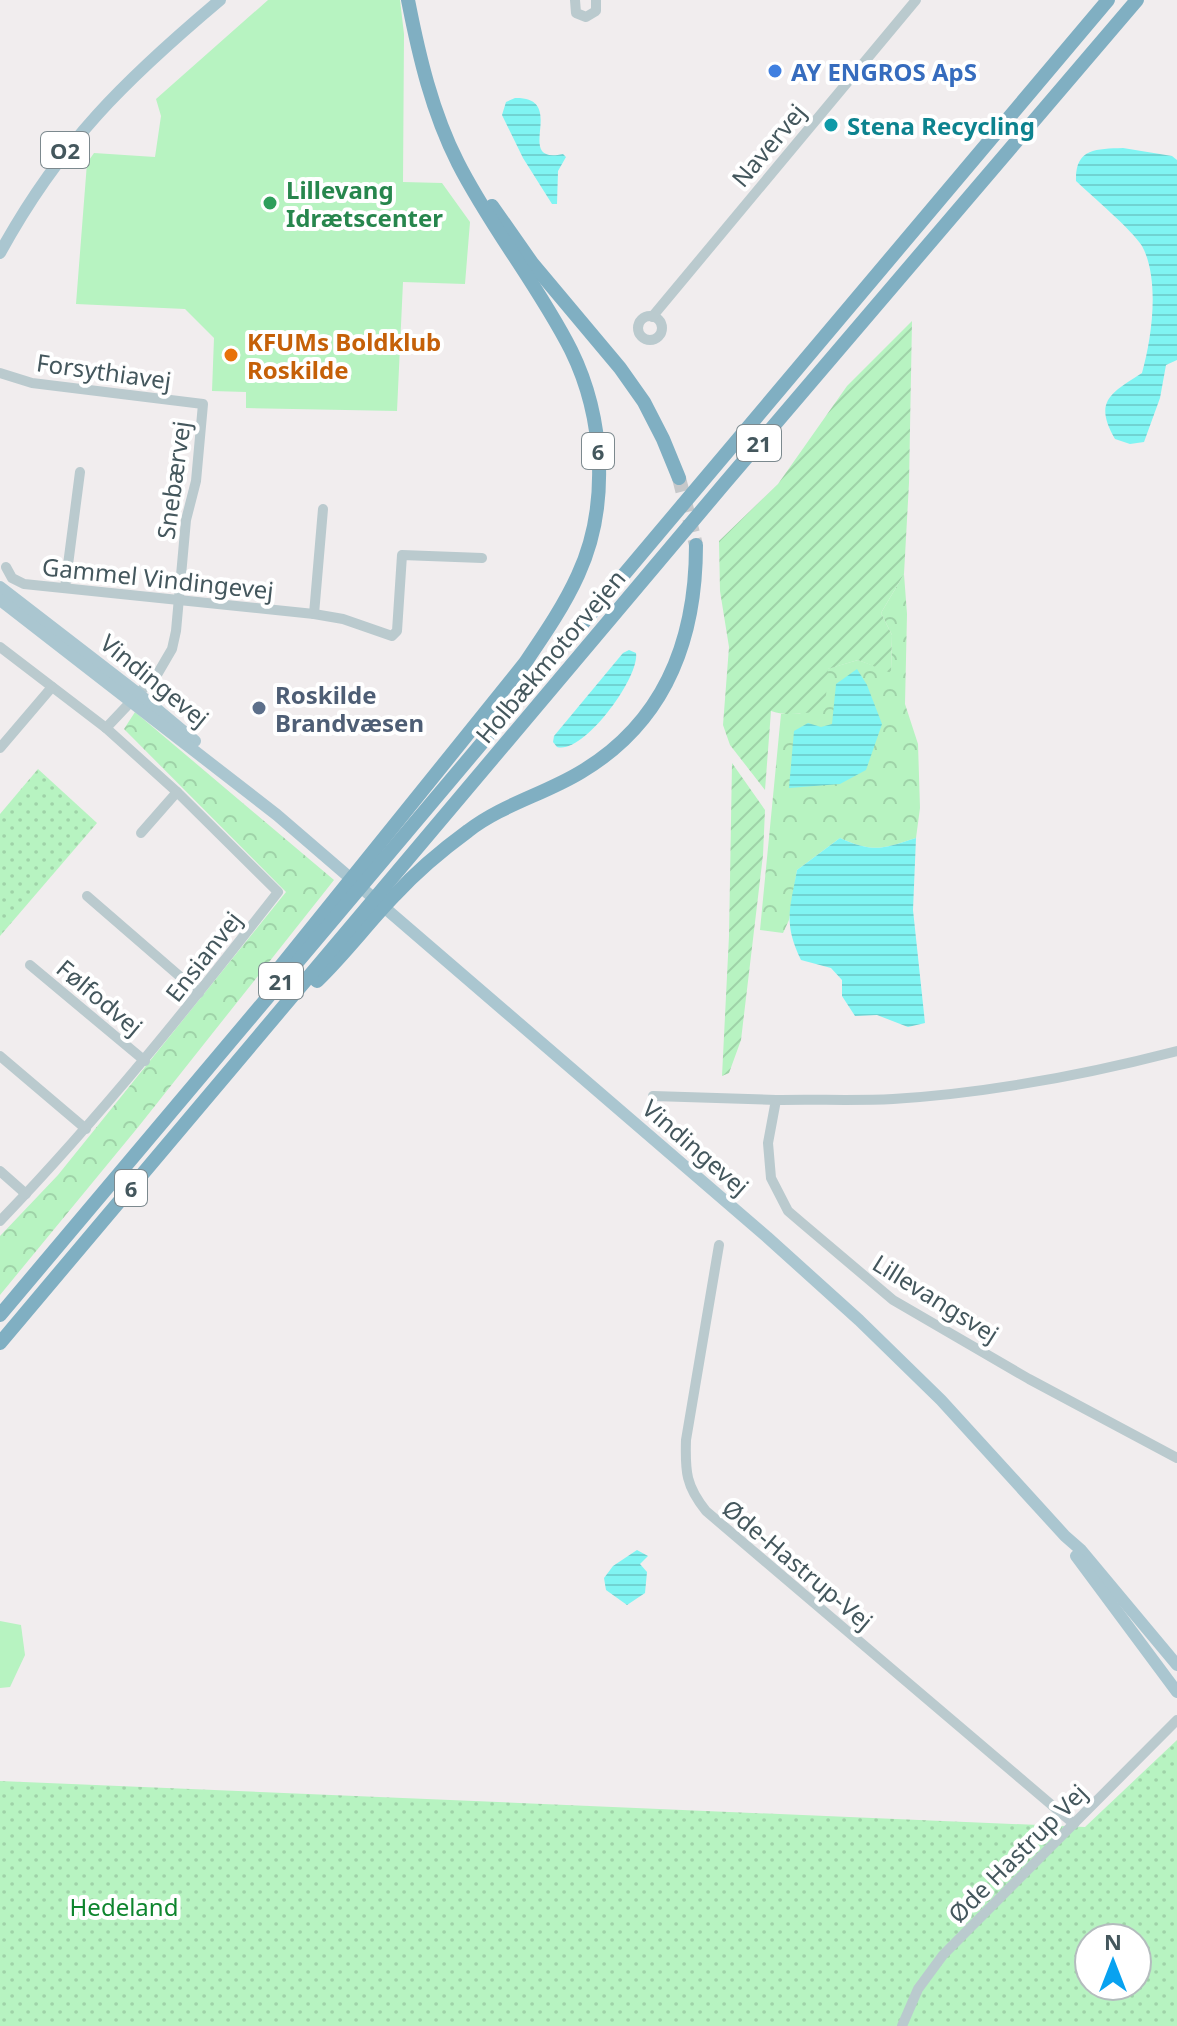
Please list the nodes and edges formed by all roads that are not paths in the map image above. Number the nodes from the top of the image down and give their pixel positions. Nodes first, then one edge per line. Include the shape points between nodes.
1 (220, 0) edge
2 (408, 0) edge
3 (418, 0) edge
4 (575, 0) edge
5 (596, 0) edge
6 (916, 0) edge
7 (1108, 0) edge
8 (1137, 0) edge
9 (0, 253) edge
10 (652, 317) dead end
11 (0, 373) edge
12 (203, 404) joint
13 (80, 472) dead end
14 (679, 478) tunnel mouth
15 (323, 509) dead end
16 (696, 545) tunnel mouth
17 (482, 558) dead end
18 (6, 567) dead end
19 (0, 587) edge
20 (65, 588) junction
21 (0, 600) edge
22 (179, 601) junction
23 (314, 614) junction
24 (0, 647) edge
25 (52, 687) junction
26 (136, 698) junction
27 (106, 728) junction
28 (0, 748) edge
29 (177, 792) junction
30 (141, 833) dead end
31 (87, 896) dead end
32 (30, 965) dead end
33 (199, 993) junction
34 (261, 1033) junction
35 (1177, 1051) edge
36 (0, 1056) edge
37 (145, 1061) junction
38 (210, 1065) junction
39 (653, 1096) dead end
40 (776, 1100) junction
41 (86, 1129) junction
42 (0, 1171) edge
43 (26, 1194) junction
44 (0, 1221) edge
45 (719, 1245) dead end
46 (0, 1315) edge
47 (0, 1343) edge
48 (1177, 1458) edge
49 (1065, 1536) junction
50 (1177, 1665) edge
51 (1177, 1692) edge
52 (1177, 1720) edge
53 (1074, 1824) junction
54 (902, 2026) edge

1 - 9 main road, O2 via 96,114 41,184
2 - 38 highway, 6 via 420,61 457,161 546,306 585,382 599,461 591,538 579,574 525,663 256,998
3 - 14 highway via 440,98 467,161 532,263 644,402
4 - 5 street via 576,13 586,17 596,11
6 - 10 street, Navervej
7 - 38 highway, Holbækmotorvejen / 21
8 - 34 highway, Holbækmotorvejen / 21
11 - 12 street, Forsythiavej via 32,383
12 - 22 street, Snebærvej
13 - 20 street
15 - 23 street
16 - 34 highway, 6 via 692,615 663,691 638,725 581,772 472,827 435,856
17 - 23 street, Gammel Vindingevej via 402,555 395,636
18 - 20 street, Gammel Vindingevej via 24,584
19 - 26 main road, Vindingevej
20 - 22 street, Gammel Vindingevej
21 - 26 main road, Vindingevej
22 - 23 street, Gammel Vindingevej
22 - 26 street, Snebærvej via 172,649
24 - 25 street, Ensianvej
25 - 27 street, Ensianvej
25 - 28 street
26 - 27 street, Snebærvej
26 - 49 main road, Vindingevej via 260,797 756,1227 941,1400
27 - 29 street, Ensianvej
29 - 30 street
29 - 33 street, Ensianvej via 278,892
31 - 33 street
32 - 37 street, Følfodvej
33 - 37 street, Ensianvej
34 - 47 highway, Holbækmotorvejen / 6
35 - 40 street via 1088,1074 946,1094
36 - 41 street
37 - 41 street, Ensianvej
38 - 46 highway, Holbækmotorvejen / 6
39 - 40 street
40 - 48 street, Lillevangsvej via 768,1143 771,1178 788,1211 893,1300
41 - 43 street, Ensianvej
42 - 43 street
43 - 44 street, Ensianvej
45 - 53 street, Øde-Hastrup-Vej via 686,1440 685,1470 692,1494
49 - 50 main road, Vindingevej
49 - 51 main road, Vindingevej
52 - 53 street, Øde Hastrup Vej
53 - 54 street, Øde Hastrup Vej via 943,1955 918,1989

